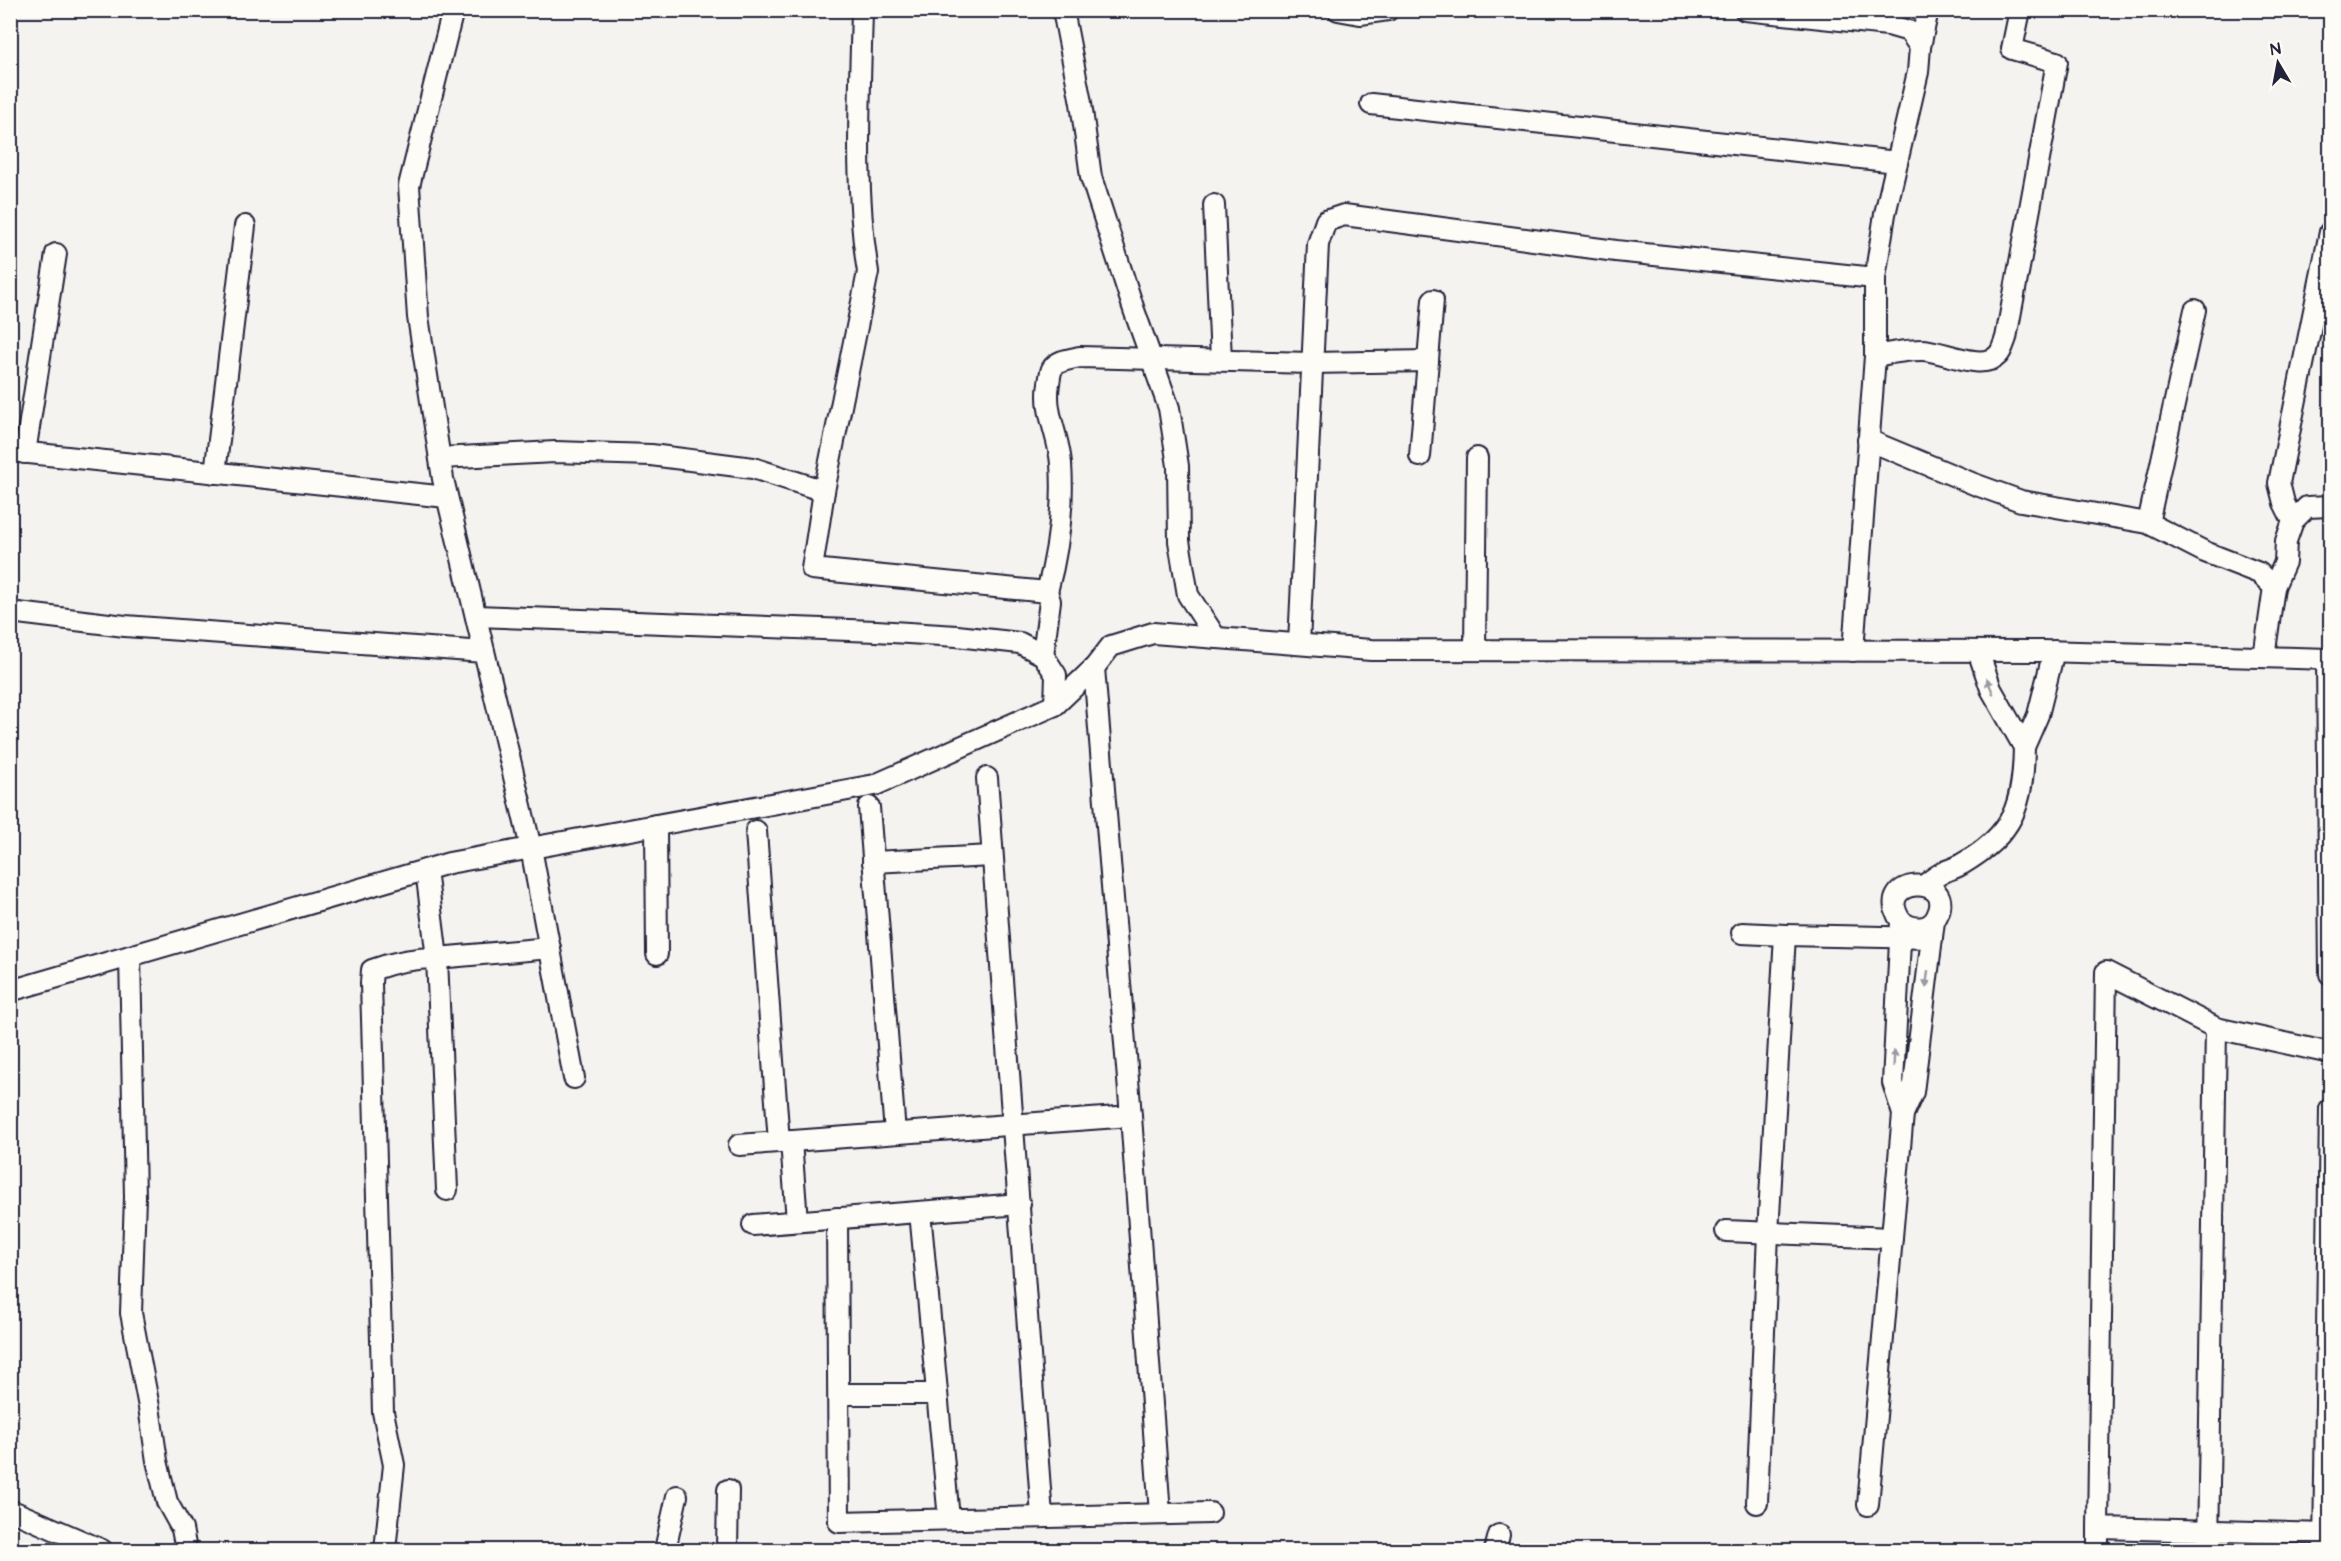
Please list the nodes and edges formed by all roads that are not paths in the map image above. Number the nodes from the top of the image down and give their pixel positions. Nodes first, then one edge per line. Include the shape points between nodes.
1 (453, 10) edge
2 (862, 10) edge
3 (1064, 10) edge
4 (1338, 10) edge
5 (1388, 10) edge
6 (1745, 10) edge
7 (1928, 10) edge
8 (2020, 10) edge
9 (1920, 47) junction
10 (1371, 104) dead end
11 (1897, 162) junction
12 (1214, 206) dead end
13 (245, 226) dead end
14 (2331, 232) edge
15 (56, 254) dead end
16 (1875, 278) junction
17 (1433, 300) dead end
18 (2195, 310) dead end
19 (1875, 356) junction
20 (1151, 358) junction
21 (1221, 360) junction
22 (1428, 362) junction
23 (1311, 363) junction
24 (1868, 440) junction
25 (18, 452) edge
26 (1420, 456) dead end
27 (440, 458) junction
28 (1477, 458) dead end
29 (215, 473) junction
30 (824, 491) junction
31 (447, 496) junction
32 (2331, 506) edge
33 (2293, 521) junction
34 (2148, 523) junction
35 (2274, 587) junction
36 (1047, 592) junction
37 (10, 612) edge
38 (476, 616) junction
39 (1216, 638) junction
40 (1299, 644) junction
41 (1475, 650) junction
42 (1853, 651) junction
43 (1978, 651) junction
44 (2054, 651) junction
45 (484, 652) junction
46 (1042, 655) junction
47 (2264, 657) junction
48 (2329, 659) edge
49 (1094, 668) junction
50 (1055, 705) junction
51 (2024, 747) junction
52 (987, 778) dead end
53 (869, 807) dead end
54 (657, 825) junction
55 (756, 831) dead end
56 (531, 848) junction
57 (992, 856) junction
58 (873, 862) junction
59 (426, 870) junction
60 (1925, 885) junction
61 (1901, 929) junction
62 (1933, 929) junction
63 (1743, 933) dead end
64 (1785, 935) junction
65 (550, 948) junction
66 (657, 954) dead end
67 (130, 956) junction
68 (438, 958) junction
69 (2331, 974) edge
70 (10, 991) edge
71 (2216, 1028) junction
72 (2331, 1053) edge
73 (574, 1078) dead end
74 (2331, 1110) edge
75 (1903, 1114) junction
76 (1131, 1116) junction
77 (1014, 1125) junction
78 (895, 1133) junction
79 (785, 1141) junction
80 (739, 1145) dead end
81 (447, 1190) dead end
82 (1020, 1204) junction
83 (920, 1212) junction
84 (837, 1218) junction
85 (796, 1221) junction
86 (753, 1225) dead end
87 (1725, 1231) dead end
88 (1768, 1233) junction
89 (1892, 1238) junction
90 (839, 1394) junction
91 (937, 1394) junction
92 (728, 1490) dead end
93 (677, 1496) dead end
94 (1757, 1503) dead end
95 (1868, 1505) dead end
96 (10, 1510) edge
97 (1210, 1513) dead end
98 (1160, 1514) junction
99 (1042, 1516) junction
100 (949, 1518) junction
101 (2098, 1528) junction
102 (2208, 1531) junction
103 (2326, 1539) edge
104 (102, 1551) edge
105 (186, 1551) edge
106 (385, 1551) edge
107 (665, 1551) edge
108 (727, 1551) edge
109 (2098, 1551) edge
110 (2208, 1551) edge

1 - 27 street via 409,186 418,317
2 - 30 street via 859,158 862,239 868,272
3 - 20 street via 1091,177
4 - 5 street via 1360,14
6 - 9 street via 1888,26 1909,31
7 - 9 street
8 - 19 street via 2012,49 2057,62 2006,338 1998,355 1988,361 1971,362 1922,350
9 - 11 street
10 - 11 street
11 - 16 street
12 - 21 street
13 - 29 street
14 - 33 street via 2280,483
15 - 25 street
16 - 19 street
16 - 23 street via 1616,251 1344,215 1326,221 1318,244
17 - 22 street
18 - 34 street
19 - 24 street
20 - 21 street
20 - 36 street via 1080,357 1061,361 1052,369 1047,394 1061,464 1060,515
20 - 39 street via 1171,420 1178,466 1179,541 1188,596
21 - 23 street
22 - 23 street
22 - 26 street
23 - 40 street
24 - 34 street via 2021,501
24 - 42 street
25 - 29 street
27 - 30 street via 555,452 651,455 753,468
27 - 31 street
28 - 41 street
29 - 31 street
30 - 36 street via 812,569
31 - 38 street
32 - 33 street via 2307,507
33 - 35 street via 2286,541 2285,562
34 - 35 street via 2205,552 2259,573
35 - 47 street
36 - 46 street via 1050,601
37 - 45 street via 124,626
38 - 45 street
38 - 46 street via 957,636 1020,643
39 - 40 street
39 - 49 street via 1153,633 1111,646
40 - 41 street via 1371,650
41 - 42 street
42 - 43 street
43 - 44 street
51 -> 43 street via 1990,689
44 - 47 street
44 - 51 street via 2038,715
45 - 56 street
46 - 50 street via 1056,675
47 - 48 street
48 - 69 street
49 - 50 street
49 - 76 street
50 - 54 street via 875,785
51 - 60 street via 2023,782 2014,815 1992,843
52 - 57 street
53 - 58 street
54 - 56 street
54 - 66 street
55 - 79 street
56 - 59 street
56 - 65 street
57 - 58 street
57 - 77 street
58 - 78 street
59 - 67 street
59 - 68 street
60 - 61 street via 1910,885 1899,894 1895,908
60 - 62 street via 1939,900
61 - 62 street
61 - 64 street
75 -> 61 street via 1893,1083
62 -> 75 street via 1913,1092
63 - 64 street
64 - 88 street
65 - 68 street
65 - 73 street
67 - 70 street
67 - 105 street via 135,1197 131,1313 157,1461 167,1502 182,1529
68 - 81 street
68 - 106 street via 372,970 383,1412 394,1465
71 - 72 street
71 - 101 street via 2106,972
71 - 102 street
74 - 103 street
75 - 89 street
76 - 77 street
76 - 98 street
77 - 78 street
77 - 82 street
78 - 79 street
79 - 80 street
79 - 85 street
82 - 83 street
82 - 99 street
83 - 84 street
83 - 91 street
84 - 85 street
84 - 90 street
85 - 86 street
87 - 88 street
88 - 89 street
88 - 94 street
89 - 95 street
90 - 91 street
90 - 100 street via 839,1522
91 - 100 street
92 - 108 street
93 - 107 street
96 - 104 street
97 - 98 street
98 - 99 street
99 - 100 street
101 - 102 street
101 - 109 street
102 - 103 street
102 - 110 street

